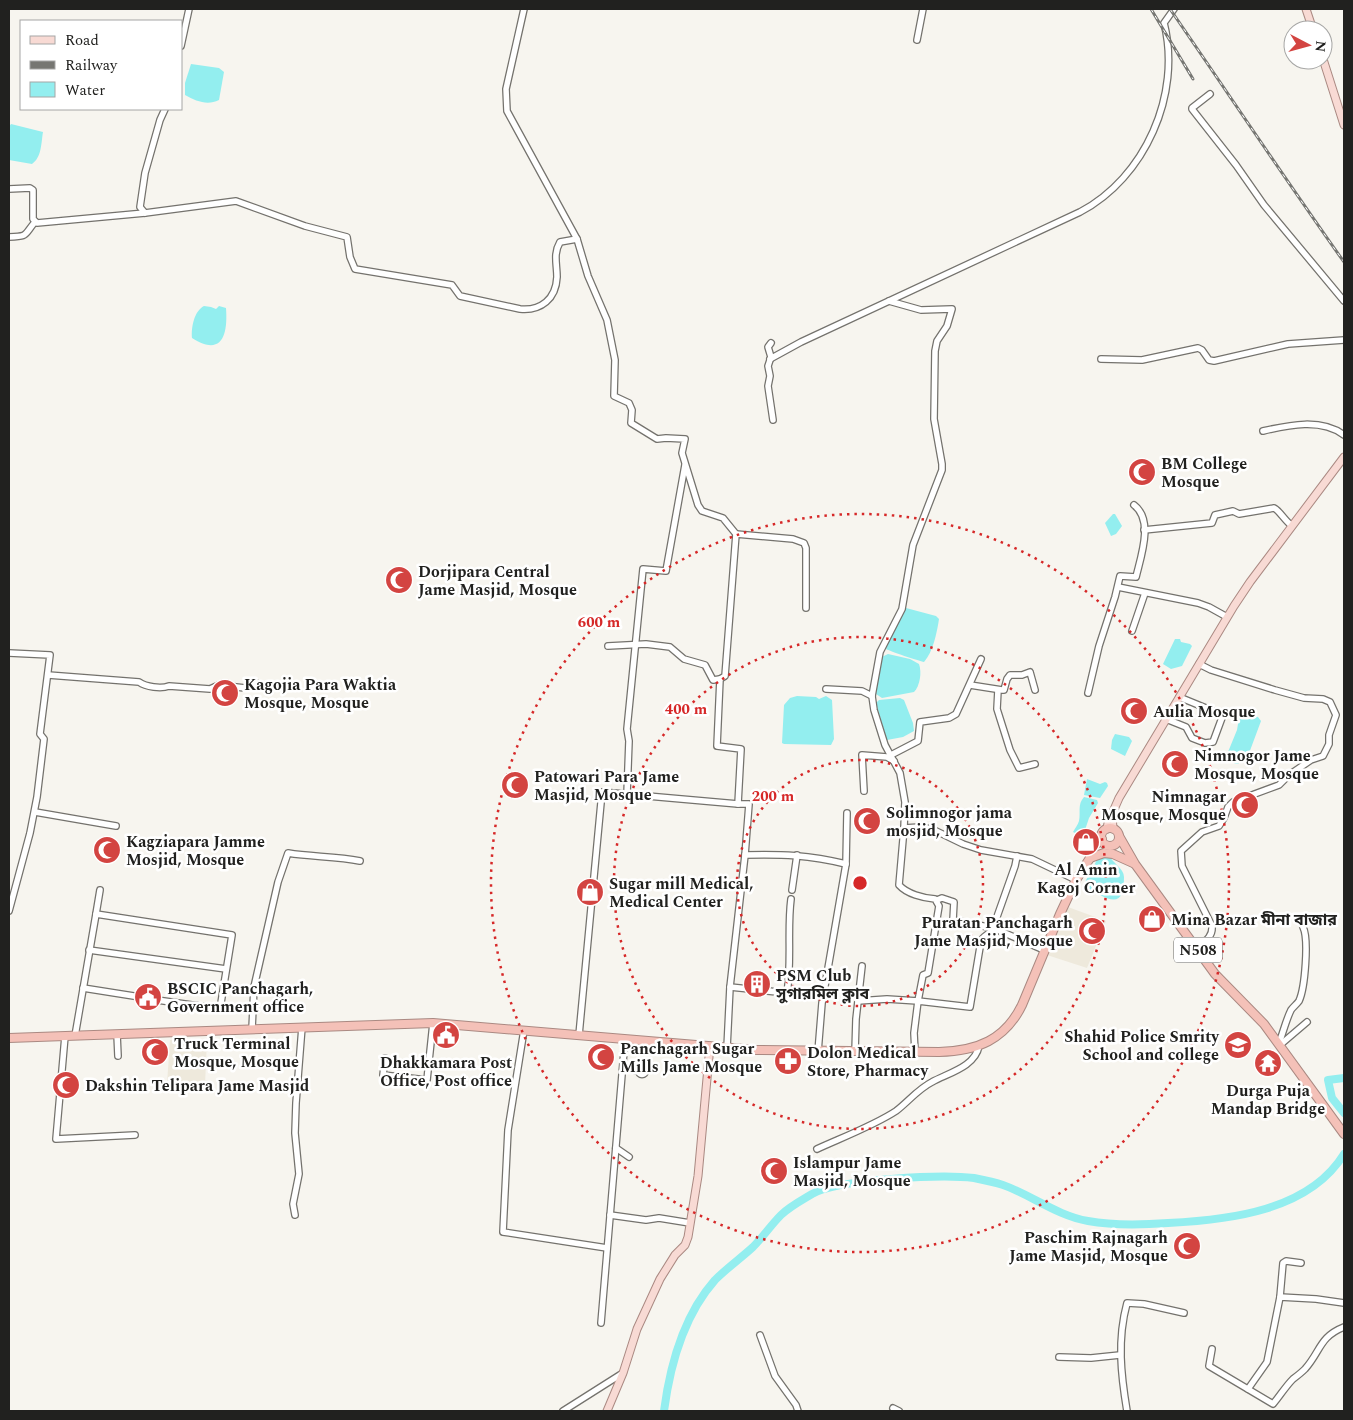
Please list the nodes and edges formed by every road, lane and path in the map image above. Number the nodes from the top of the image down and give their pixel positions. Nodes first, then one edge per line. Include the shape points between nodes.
1 (189, 9) edge
2 (524, 9) edge
3 (923, 9) edge
4 (1174, 9) edge
5 (917, 40) dead end
6 (182, 41) edge
7 (1326, 70) edge
8 (1210, 94) dead end
9 (165, 110) edge
10 (1344, 125) edge
11 (9, 189) edge
12 (144, 213) junction
13 (34, 222) junction
14 (9, 237) edge
15 (577, 239) junction
16 (889, 301) junction
17 (1344, 301) edge
18 (1344, 340) edge
19 (771, 344) dead end
20 (770, 360) junction
21 (1101, 360) dead end
22 (773, 420) dead end
23 (1263, 431) dead end
24 (1344, 435) edge
25 (1344, 457) edge
26 (686, 464) junction
27 (1134, 505) dead end
28 (1292, 526) junction
29 (1144, 530) junction
30 (736, 534) junction
31 (1118, 586) junction
32 (1145, 593) junction
33 (806, 608) dead end
34 (1227, 617) junction
35 (1132, 631) dead end
36 (637, 644) junction
37 (608, 646) dead end
38 (9, 653) edge
39 (981, 659) dead end
40 (1199, 664) junction
41 (48, 675) junction
42 (720, 679) junction
43 (256, 683) dead end
44 (970, 685) junction
45 (826, 690) dead end
46 (998, 690) junction
47 (1035, 690) dead end
48 (1088, 694) dead end
49 (872, 696) junction
50 (1179, 697) junction
51 (1166, 719) junction
52 (893, 758) junction
53 (1035, 764) dead end
54 (864, 791) dead end
55 (627, 794) junction
56 (738, 804) junction
57 (34, 812) junction
58 (847, 813) dead end
59 (116, 826) dead end
60 (904, 828) junction
61 (1110, 829) junction
62 (1119, 836) junction
63 (1099, 840) junction
64 (1114, 845) junction
65 (1124, 848) junction
66 (746, 855) junction
67 (797, 855) junction
68 (1017, 856) junction
69 (1093, 857) junction
70 (360, 861) dead end
71 (846, 864) junction
72 (1135, 864) junction
73 (1076, 880) junction
74 (100, 890) dead end
75 (792, 890) dead end
76 (791, 899) dead end
77 (937, 900) junction
78 (9, 911) edge
79 (96, 914) junction
80 (1303, 926) dead end
81 (993, 928) junction
82 (1196, 948) junction
83 (89, 950) junction
84 (1044, 950) junction
85 (862, 966) dead end
86 (226, 970) junction
87 (730, 987) junction
88 (83, 988) junction
89 (858, 1001) junction
90 (918, 1001) junction
91 (1307, 1022) dead end
92 (433, 1023) junction
93 (302, 1027) junction
94 (252, 1029) junction
95 (524, 1030) junction
96 (117, 1034) junction
97 (579, 1035) junction
98 (65, 1036) junction
99 (75, 1036) junction
100 (9, 1038) edge
101 (625, 1039) junction
102 (1280, 1044) junction
103 (710, 1046) junction
104 (979, 1046) junction
105 (727, 1048) junction
106 (818, 1052) junction
107 (855, 1052) junction
108 (914, 1052) junction
109 (118, 1056) dead end
110 (385, 1058) dead end
111 (623, 1068) junction
112 (639, 1071) dead end
113 (1344, 1134) edge
114 (135, 1136) dead end
115 (616, 1148) junction
116 (817, 1150) dead end
117 (629, 1157) dead end
118 (295, 1215) dead end
119 (610, 1215) junction
120 (690, 1224) junction
121 (607, 1248) junction
122 (1301, 1263) dead end
123 (1280, 1297) junction
124 (1344, 1303) edge
125 (1184, 1314) dead end
126 (601, 1323) dead end
127 (1344, 1327) edge
128 (760, 1335) dead end
129 (1212, 1349) dead end
130 (1120, 1355) junction
131 (1059, 1357) dead end
132 (623, 1373) junction
133 (1248, 1389) junction
134 (1273, 1404) junction
135 (893, 1408) dead end
136 (562, 1411) edge
137 (607, 1411) edge
138 (798, 1411) edge
139 (900, 1411) edge
140 (1127, 1411) edge
141 (1271, 1411) edge

1 - 6 street
2 - 15 street via 506,89 507,112
3 - 5 street
4 - 16 street via 1164,23 1168,73 1160,114 1146,147 1116,186 1080,212
7 - 10 main road
8 - 17 street via 1192,110 1264,205
9 - 12 street via 141,191 140,207
11 - 13 street via 33,190
12 - 13 street
12 - 15 street via 236,201 347,237 355,269 452,285 460,296 520,310 545,305 553,295 557,279 556,250 560,242
13 - 14 street via 27,234
15 - 26 street via 588,276 607,320 616,360 614,396 629,403 631,423 657,440 685,439 682,453
16 - 20 street
16 - 49 street via 921,310 952,309 935,351 934,419 942,467 913,545 902,609 880,652
18 - 21 street via 1288,344 1214,361 1198,348 1142,360
19 - 20 street via 768,347
20 - 22 street via 768,386
23 - 24 street via 1312,424 1327,426
25 - 28 main road
26 - 30 street via 702,512 723,518
26 - 36 street via 666,570 643,569
27 - 29 street via 1143,515
28 - 29 street via 1274,508 1239,514 1230,511 1215,515 1212,523
28 - 34 main road
29 - 31 street via 1136,577 1121,575
30 - 33 street via 793,539 804,543
30 - 42 street via 725,676
31 - 32 street
31 - 48 street
32 - 34 street via 1198,603
32 - 35 street
34 - 40 main road
36 - 37 street
36 - 42 street via 670,647 684,659 704,665 712,680
36 - 55 street via 627,729
38 - 41 street via 50,654
39 - 44 street
40 - 50 main road
40 - 82 street via 1275,690 1304,698 1324,699 1330,702 1336,715 1323,756 1311,760 1278,784 1230,804 1219,826 1202,832 1182,849 1182,866 1212,926 1210,936
41 - 43 street via 130,681 163,688 245,688
41 - 57 street via 40,734 44,739
42 - 56 street via 717,746 741,749
44 - 46 street
44 - 52 street via 956,714 920,722 918,741
45 - 49 street via 862,691
46 - 47 street via 1004,690 1010,675 1030,672
46 - 53 street via 996,709 1019,768
49 - 52 street via 885,745
50 - 51 main road
50 - 51 street via 1224,715 1213,742 1192,738 1183,726
51 - 61 main road via 1110,814
52 - 54 street via 862,755
52 - 60 street via 904,792
55 - 56 street
55 - 97 street via 602,792
56 - 66 street via 749,804
57 - 59 street
57 - 78 street
58 - 71 street
60 - 68 street via 932,829 981,850
60 - 77 street via 899,885 915,895
61 - 62 highway
61 - 63 highway via 1103,832
62 - 64 highway
62 - 65 highway
63 - 64 highway via 1107,846
63 - 69 highway via 1092,849
64 - 65 highway
65 - 72 highway, N508
66 - 67 street
66 - 87 street
67 - 71 street
67 - 75 street
68 - 73 street via 1037,860
68 - 81 street
69 - 72 highway via 1113,854
69 - 73 highway
70 - 94 street via 288,853 278,882 254,987
71 - 106 street via 822,1003
72 - 82 highway, N508
73 - 84 highway
74 - 79 street
76 - 87 street via 787,993
77 - 81 street via 942,898 954,902 953,920
77 - 90 street via 940,906 928,973 923,977
79 - 83 street
79 - 86 street via 232,934
80 - 102 street via 1306,950 1301,992 1299,1001 1291,1010
81 - 84 street
81 - 90 street via 981,941 970,1007
82 - 102 highway, N508 via 1223,983
83 - 86 street
83 - 88 street
84 - 104 highway via 1015,1018 999,1034
85 - 89 street
86 - 88 street via 220,1009
87 - 105 street
88 - 99 street
89 - 90 street
89 - 107 street
90 - 108 street
91 - 102 street
92 - 93 highway
92 - 95 highway
92 - 110 street via 427,1080 383,1075
93 - 94 highway
93 - 118 street via 295,1113 299,1174 293,1204
94 - 96 highway
95 - 97 highway
95 - 121 street via 508,1130 503,1232
96 - 99 highway
96 - 109 street
97 - 101 highway
98 - 99 highway
98 - 100 highway
98 - 114 street via 56,1139
101 - 103 highway
101 - 111 street
102 - 113 highway, N508
103 - 105 highway
103 - 120 main road via 698,1176
104 - 108 highway via 963,1050
104 - 116 street via 974,1057 965,1064 931,1082 895,1111
105 - 106 highway
106 - 107 highway
107 - 108 highway
111 - 112 street
111 - 115 street
115 - 117 street
115 - 119 street
119 - 120 street
119 - 121 street
120 - 132 main road via 685,1244 660,1279 637,1329
121 - 126 street
122 - 123 street via 1286,1261 1283,1264
123 - 124 street
123 - 133 street via 1267,1362
125 - 130 street via 1127,1303
127 - 134 street via 1335,1330 1322,1342 1304,1370
128 - 138 street via 775,1376
129 - 133 street via 1209,1366
130 - 131 street
130 - 140 street
132 - 136 street
132 - 137 main road
133 - 134 street
134 - 141 street
135 - 139 street

